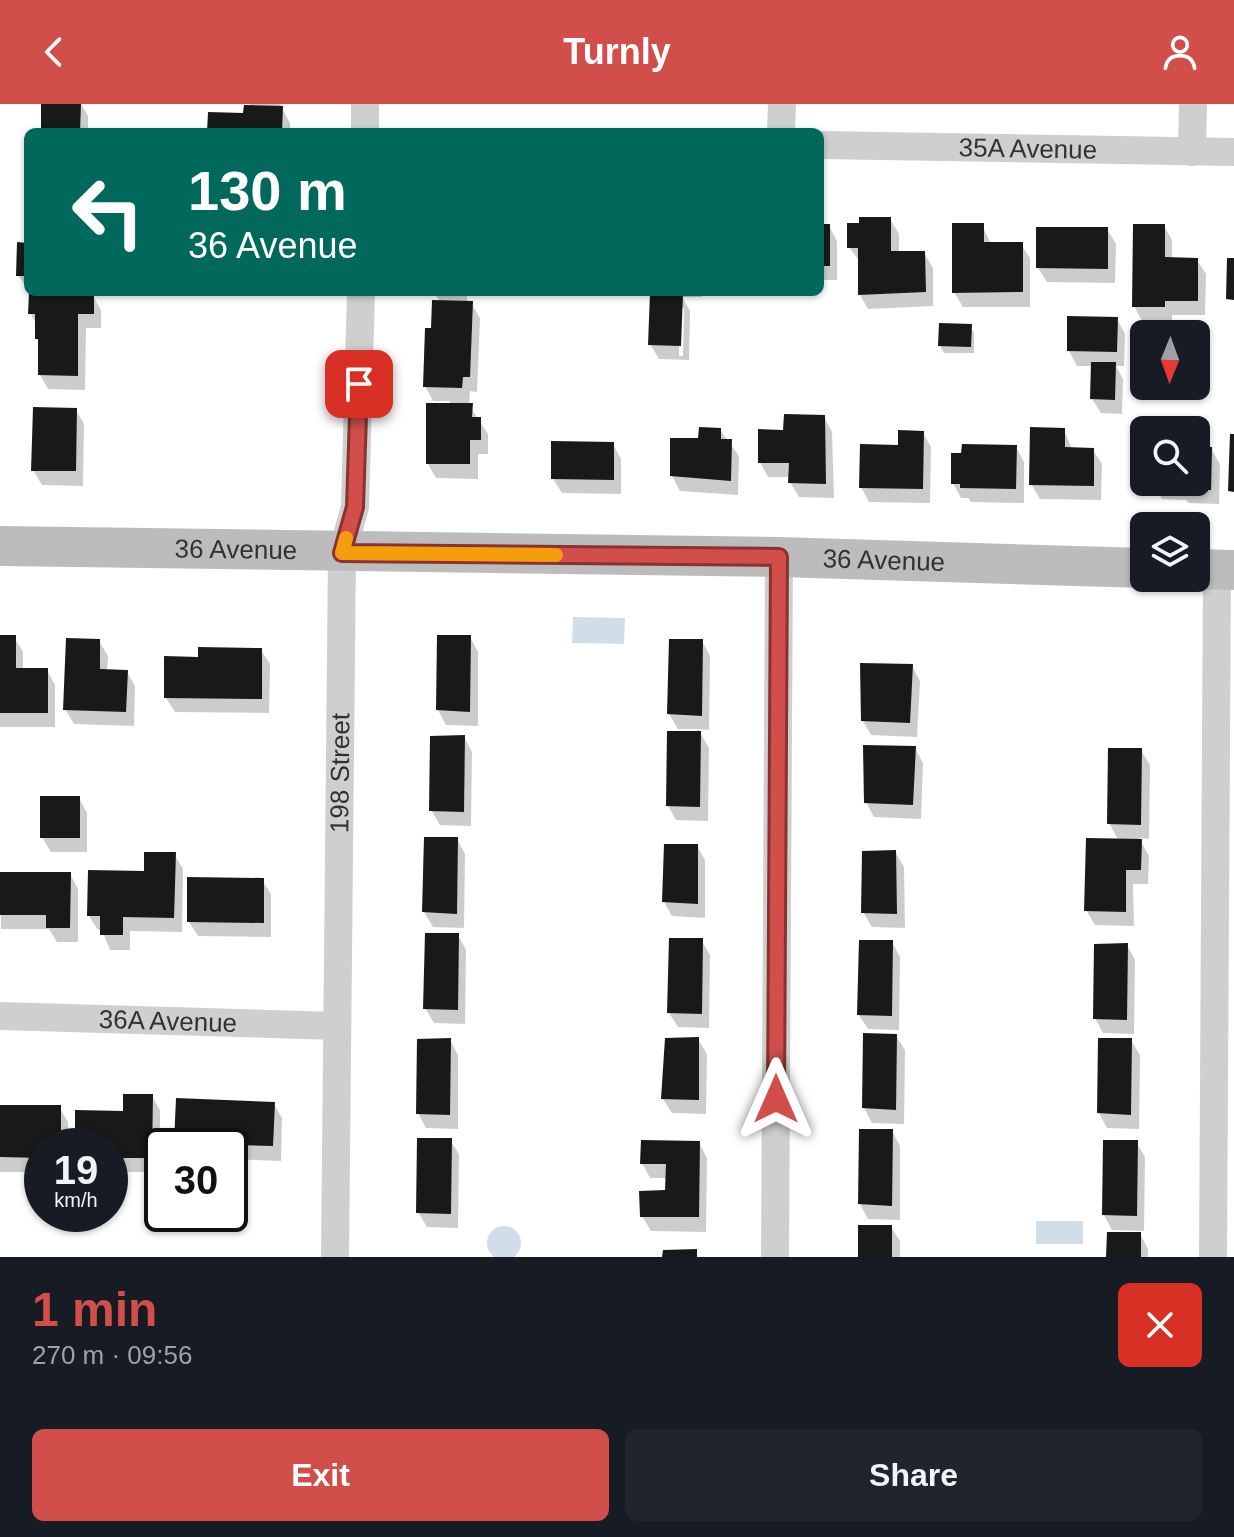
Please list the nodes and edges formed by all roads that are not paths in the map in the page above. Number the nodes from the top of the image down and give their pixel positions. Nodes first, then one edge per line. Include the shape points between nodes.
1 (365, 104) edge
2 (782, 104) edge
3 (1193, 104) edge
4 (365, 128) edge
5 (781, 128) edge
6 (824, 145) edge
7 (1192, 152) junction
8 (1234, 152) edge
9 (361, 296) edge
10 (0, 546) edge
11 (342, 553) junction
12 (779, 557) junction
13 (1130, 568) edge
14 (1216, 570) edge
15 (0, 1016) edge
16 (337, 1026) junction
17 (335, 1257) edge
18 (775, 1257) edge
19 (1213, 1257) edge

1 - 4 street
2 - 5 street
3 - 7 street
6 - 7 street, 35A Avenue
7 - 8 street, 35A Avenue
9 - 11 street, 198 Street via 355,507
10 - 11 main road, 36 Avenue
11 - 12 main road, 36 Avenue
11 - 16 street, 198 Street
12 - 13 main road, 36 Avenue
12 - 18 street
14 - 19 street
15 - 16 street, 36A Avenue
16 - 17 street, 198 Street

